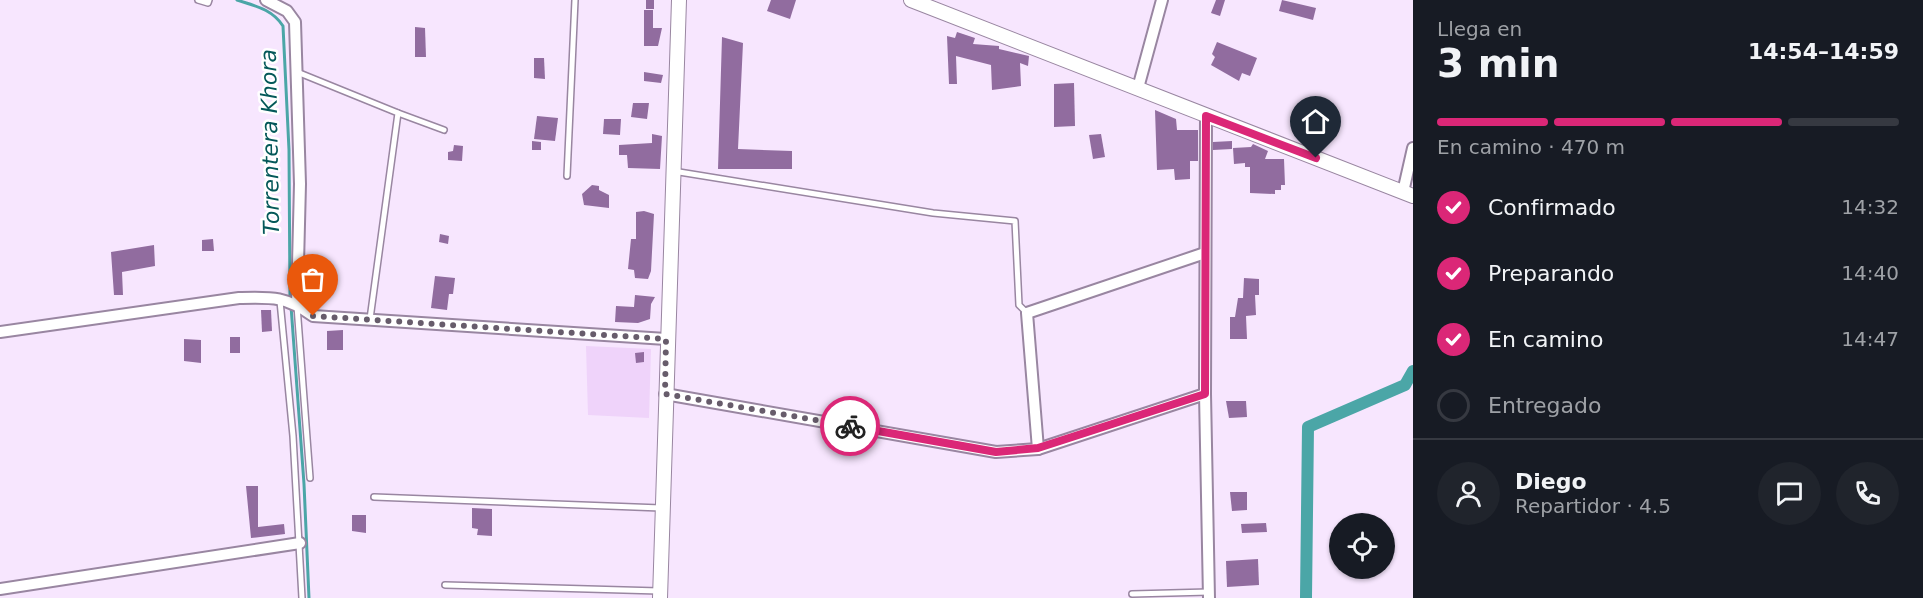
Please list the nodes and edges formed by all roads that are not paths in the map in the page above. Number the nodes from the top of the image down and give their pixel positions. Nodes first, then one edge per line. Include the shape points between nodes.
1 (198, 0) edge
2 (266, 0) edge
3 (575, 0) edge
4 (679, 0) edge
5 (911, 0) edge
6 (1162, 0) edge
7 (209, 2) edge
8 (297, 72) junction
9 (1138, 88) junction
10 (398, 113) junction
11 (1206, 116) junction
12 (444, 129) dead end
13 (1413, 148) edge
14 (672, 171) junction
15 (567, 176) dead end
16 (1408, 194) edge
17 (1205, 253) junction
18 (279, 297) junction
19 (297, 304) junction
20 (1027, 313) junction
21 (370, 321) junction
22 (0, 332) edge
23 (666, 339) junction
24 (665, 394) junction
25 (1205, 394) junction
26 (1038, 448) junction
27 (310, 478) dead end
28 (374, 497) dead end
29 (662, 508) junction
30 (300, 543) junction
31 (445, 585) dead end
32 (0, 590) edge
33 (1132, 594) dead end
34 (660, 595) edge
35 (1209, 595) edge
36 (302, 598) edge

1 - 7 lane
2 - 8 street via 287,11 295,22
3 - 15 lane
4 - 14 street
5 - 9 street
6 - 9 street
8 - 10 lane
8 - 19 street
9 - 11 street
10 - 12 lane
10 - 21 lane
11 - 16 street
11 - 17 street
13 - 16 street
14 - 20 lane via 933,213 1015,221 1019,305
14 - 23 street
17 - 20 street
17 - 25 street
18 - 19 street
18 - 22 street via 239,298
18 - 30 lane
19 - 21 street via 313,316
19 - 27 lane
20 - 26 street
21 - 23 street
23 - 24 street
24 - 26 street via 996,452
24 - 29 street
25 - 26 street
25 - 35 street
28 - 29 lane
29 - 34 street
30 - 32 street
30 - 36 lane
31 - 34 lane
33 - 35 lane

